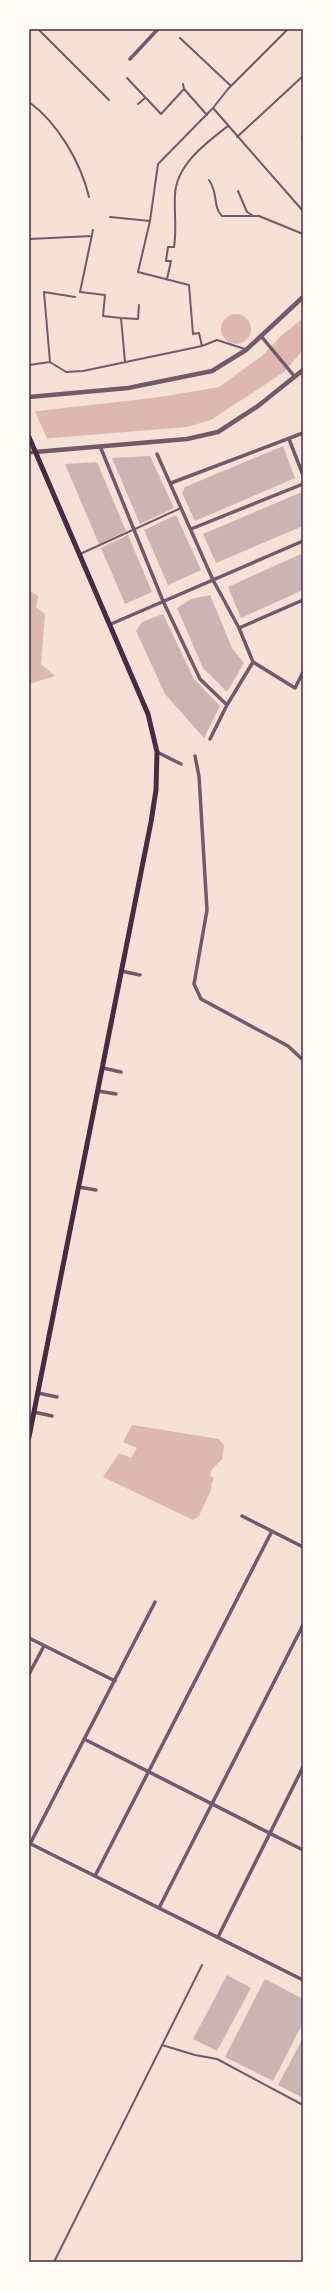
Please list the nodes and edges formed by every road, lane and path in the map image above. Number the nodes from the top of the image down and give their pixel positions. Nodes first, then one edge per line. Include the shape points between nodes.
1 (38, 29) edge
2 (158, 29) edge
3 (288, 29) edge
4 (180, 38) dead end
5 (130, 59) dead end
6 (303, 76) edge
7 (127, 78) dead end
8 (183, 84) dead end
9 (231, 86) junction
10 (184, 89) junction
11 (145, 98) junction
12 (109, 100) dead end
13 (29, 102) edge
14 (138, 104) dead end
15 (213, 108) junction
16 (207, 115) junction
17 (228, 126) junction
18 (237, 137) junction
19 (209, 180) dead end
20 (238, 191) dead end
21 (89, 198) dead end
22 (303, 211) edge
23 (259, 216) junction
24 (110, 217) dead end
25 (150, 221) junction
26 (93, 230) dead end
27 (303, 234) edge
28 (92, 236) junction
29 (29, 239) edge
30 (168, 279) junction
31 (75, 297) dead end
32 (303, 297) edge
33 (139, 305) dead end
34 (121, 318) junction
35 (261, 336) junction
36 (202, 346) junction
37 (246, 350) junction
38 (50, 362) junction
39 (125, 362) junction
40 (29, 365) edge
41 (303, 370) edge
42 (295, 377) junction
43 (29, 397) edge
44 (303, 433) edge
45 (29, 437) edge
46 (289, 439) junction
47 (100, 446) junction
48 (34, 449) junction
49 (29, 453) edge
50 (157, 454) dead end
51 (303, 475) edge
52 (172, 483) junction
53 (303, 484) edge
54 (182, 508) junction
55 (191, 529) junction
56 (135, 530) junction
57 (303, 541) edge
58 (80, 554) junction
59 (213, 580) junction
60 (303, 600) edge
61 (163, 601) junction
62 (111, 624) junction
63 (239, 628) junction
64 (254, 662) junction
65 (303, 672) edge
66 (227, 705) junction
67 (210, 739) dead end
68 (157, 752) junction
69 (195, 756) dead end
70 (181, 764) dead end
71 (121, 971) junction
72 (140, 975) dead end
73 (303, 1060) edge
74 (103, 1068) junction
75 (121, 1072) dead end
76 (98, 1090) junction
77 (116, 1094) dead end
78 (79, 1187) junction
79 (96, 1190) dead end
80 (38, 1393) junction
81 (57, 1397) dead end
82 (34, 1412) junction
83 (52, 1416) dead end
84 (29, 1437) edge
85 (242, 1516) dead end
86 (272, 1531) junction
87 (303, 1547) edge
88 (155, 1602) dead end
89 (303, 1625) edge
90 (29, 1638) edge
91 (44, 1646) junction
92 (29, 1674) edge
93 (115, 1680) junction
94 (84, 1739) junction
95 (303, 1767) edge
96 (148, 1771) junction
97 (301, 1775) edge
98 (212, 1803) junction
99 (270, 1833) junction
100 (30, 1843) edge
101 (303, 1850) edge
102 (94, 1876) junction
103 (159, 1908) junction
104 (218, 1938) junction
105 (202, 1965) dead end
106 (303, 1980) edge
107 (162, 2044) junction
108 (303, 2105) edge
109 (54, 2262) edge

1 - 12 lane
2 - 5 street
3 - 9 lane
4 - 9 lane
6 - 18 lane
7 - 11 lane
8 - 10 lane
9 - 15 lane
10 - 11 lane via 161,114
10 - 16 lane
11 - 14 lane
13 - 21 lane via 40,110 70,151 84,178
15 - 16 lane
15 - 17 lane
16 - 25 lane via 158,164
17 - 18 lane
17 - 30 lane via 195,155 177,179 177,229 174,247 168,247 166,261 171,261
18 - 22 lane
19 - 23 lane via 215,188 217,212 222,216
20 - 23 lane via 248,213
23 - 27 lane
24 - 25 lane
25 - 30 lane via 138,272
26 - 28 lane
28 - 29 lane
28 - 34 lane via 80,292 105,295 104,316
30 - 36 lane via 189,285 193,334 199,333
31 - 38 lane via 44,292
32 - 35 street
33 - 34 lane via 138,320
34 - 39 lane
35 - 37 street
35 - 42 street
36 - 37 lane via 217,340
36 - 39 lane
37 - 43 street via 212,372 189,377 128,388
38 - 39 lane via 66,372
38 - 40 lane
41 - 42 street
42 - 47 street via 258,406 218,432 187,439
44 - 46 street
45 - 48 main road
46 - 51 street
46 - 52 street
47 - 48 street
47 - 56 street
48 - 49 street
48 - 58 main road
50 - 52 street
52 - 54 street
53 - 55 street
54 - 55 street
54 - 56 lane
55 - 59 street
56 - 58 lane
56 - 61 street
57 - 59 street
58 - 62 main road
59 - 61 street
59 - 63 street
60 - 63 street
61 - 62 street
61 - 66 street via 200,679
62 - 68 main road via 146,707
63 - 64 street
64 - 65 street via 294,688
64 - 66 street
66 - 67 street
68 - 70 street
68 - 71 main road via 156,790
69 - 73 street via 199,776 207,910 194,984 201,999 288,1046
71 - 72 street
71 - 74 main road
74 - 75 street
74 - 76 main road
76 - 77 street
76 - 78 main road
78 - 79 street
78 - 80 main road
80 - 81 street
80 - 82 main road
82 - 83 street
82 - 84 main road
85 - 86 street
86 - 87 street
86 - 96 street
88 - 93 street
89 - 98 street
90 - 91 street
91 - 92 street
91 - 93 street
93 - 94 street
94 - 96 street
94 - 100 street
95 - 97 street
96 - 98 street
96 - 102 street
97 - 99 street
98 - 99 street
98 - 103 street
99 - 101 street
99 - 104 street
100 - 102 street
102 - 103 street
103 - 104 street
104 - 106 street
105 - 107 lane
107 - 108 lane via 217,2059
107 - 109 lane

